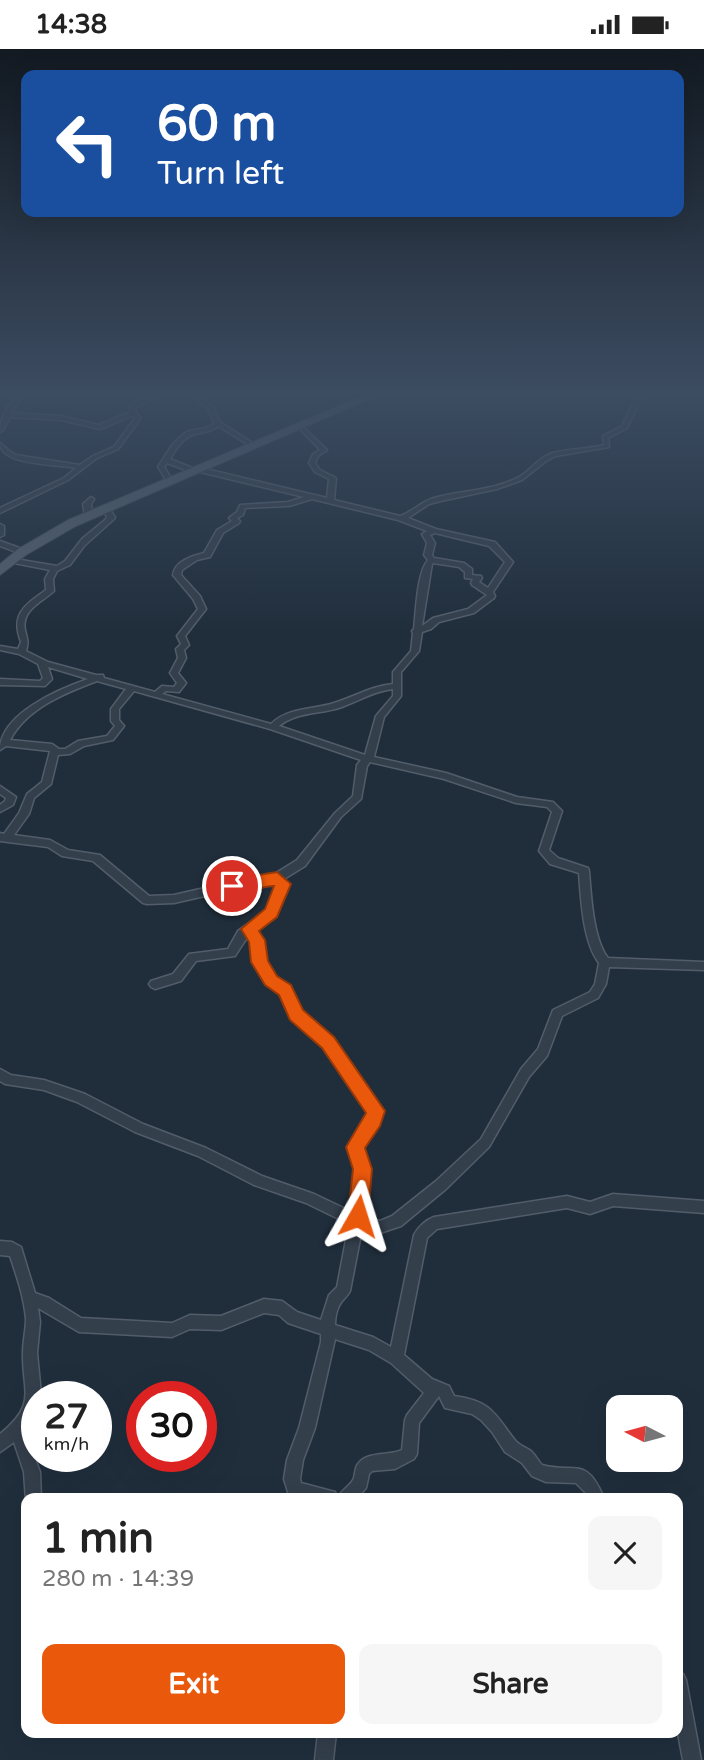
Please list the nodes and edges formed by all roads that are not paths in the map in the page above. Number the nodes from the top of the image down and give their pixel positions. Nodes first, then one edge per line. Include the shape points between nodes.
1 (78, 471) edge
2 (163, 471) edge
3 (193, 471) edge
4 (198, 471) edge
5 (317, 471) edge
6 (532, 471) edge
7 (164, 483) junction
8 (283, 492) junction
9 (310, 497) junction
10 (91, 499) dead end
11 (330, 502) junction
12 (276, 505) junction
13 (107, 508) junction
14 (0, 511) edge
15 (89, 516) junction
16 (400, 518) junction
17 (0, 526) edge
18 (434, 531) junction
19 (0, 535) edge
20 (0, 543) edge
21 (14, 555) edge
22 (432, 560) junction
23 (54, 569) junction
24 (0, 571) edge
25 (489, 592) junction
26 (416, 631) junction
27 (0, 648) edge
28 (21, 652) junction
29 (42, 663) junction
30 (100, 677) junction
31 (0, 682) edge
32 (395, 686) junction
33 (133, 687) junction
34 (157, 694) junction
35 (273, 727) junction
36 (3, 745) edge
37 (54, 752) junction
38 (366, 759) junction
39 (0, 789) edge
40 (30, 796) junction
41 (10, 803) junction
42 (0, 810) edge
43 (4, 837) edge
44 (277, 878) junction
45 (249, 929) junction
46 (605, 962) junction
47 (704, 966) edge
48 (155, 984) dead end
49 (0, 1074) edge
50 (704, 1207) edge
51 (356, 1221) junction
52 (0, 1248) edge
53 (30, 1298) junction
54 (327, 1330) junction
55 (396, 1358) junction
56 (425, 1384) junction
57 (17, 1430) junction
58 (0, 1444) edge
59 (33, 1493) edge
60 (310, 1493) edge
61 (351, 1493) edge
62 (594, 1493) edge
63 (683, 1712) edge
64 (326, 1738) edge
65 (324, 1760) edge
66 (692, 1760) edge

1 - 14 street
2 - 7 street via 168,478
3 - 7 main road
4 - 8 street
5 - 11 street via 333,478
6 - 16 street via 510,483 426,504
7 - 13 main road
8 - 9 street
8 - 12 street via 276,494
9 - 11 street
9 - 12 street
10 - 15 street
11 - 16 street
12 - 34 street via 242,506 233,518 236,521 220,531 207,555 178,569 177,575 202,609 181,636 185,645 174,673 181,683 176,690 165,688
13 - 15 main road
13 - 23 street via 111,517 104,527 80,545 69,563
15 - 21 main road
16 - 18 street
17 - 19 street
18 - 22 street via 426,534
18 - 25 street via 492,544 502,553 509,562
20 - 21 street
21 - 23 street
21 - 24 main road
22 - 25 street via 461,565
22 - 26 street
23 - 28 street via 50,591 21,612 18,622 25,642
25 - 26 street via 490,598 471,611 436,620
26 - 32 street via 415,651 397,672
27 - 28 street
28 - 29 street
29 - 30 street
29 - 31 street via 48,679 42,684
30 - 33 street
30 - 36 street via 50,697 15,725
32 - 35 street via 368,690 335,706 286,717
32 - 38 street via 395,701 383,710
33 - 34 street
33 - 37 street via 115,709 120,726 115,736
34 - 35 street
35 - 38 street
36 - 37 street via 52,747
37 - 40 street via 46,784
38 - 44 street via 358,797 301,863
38 - 46 street via 555,807 544,851 554,861 584,871 597,956
39 - 41 street via 11,797
40 - 41 street
40 - 43 street via 24,814
41 - 42 street
43 - 44 street via 50,844 66,853 96,859 147,901
44 - 45 street via 283,884 271,913
45 - 48 street via 231,953 193,957 177,978
45 - 51 street via 257,940 259,962 271,981 285,990 296,1015 328,1042 375,1111 355,1147 362,1169
46 - 47 street
46 - 51 street via 594,995 557,1013 543,1052 525,1073 485,1143 396,1221 380,1227
49 - 51 street via 81,1098 139,1128
50 - 55 street via 613,1200 590,1208 567,1202 434,1223 421,1235
51 - 54 street via 343,1291 334,1300
52 - 53 street via 16,1252
53 - 54 street via 79,1325 178,1330 190,1322 221,1323 264,1306 282,1308 293,1318
53 - 57 street via 34,1394
54 - 55 street via 373,1344
54 - 60 street via 328,1342 292,1479 295,1489
55 - 56 street
56 - 61 street via 432,1395 412,1420 409,1454 368,1464 361,1483
56 - 62 street via 444,1391 450,1403 482,1411 495,1420 510,1447 536,1470 582,1478
57 - 58 street
57 - 59 street via 32,1472
63 - 66 street
64 - 65 street

